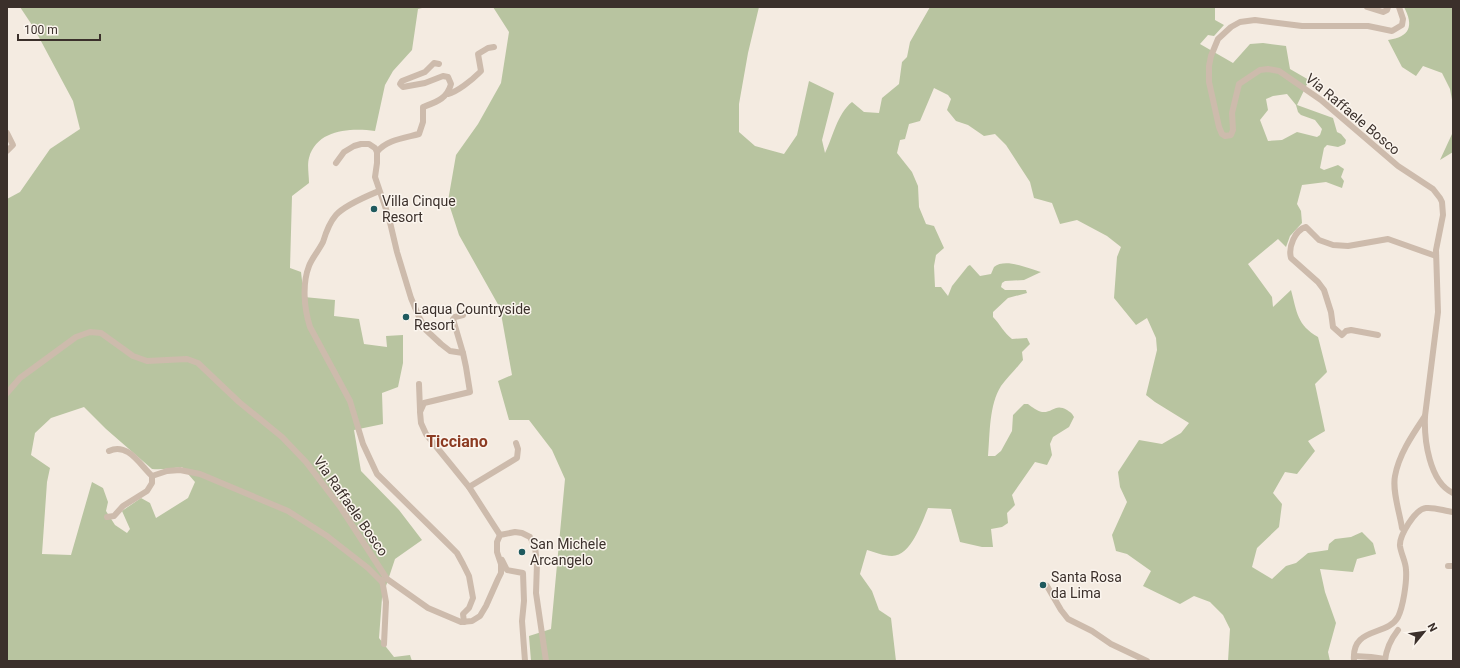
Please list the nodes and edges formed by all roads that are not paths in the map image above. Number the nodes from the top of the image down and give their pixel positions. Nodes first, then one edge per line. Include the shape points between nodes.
1 (1368, 7) edge
2 (1388, 7) edge
3 (1399, 7) edge
4 (494, 47) dead end
5 (439, 64) dead end
6 (448, 94) junction
7 (7, 133) edge
8 (7, 151) edge
9 (377, 152) junction
10 (336, 163) dead end
11 (379, 191) junction
12 (1436, 256) junction
13 (463, 315) dead end
14 (1378, 335) dead end
15 (463, 353) junction
16 (419, 384) dead end
17 (7, 393) edge
18 (420, 412) junction
19 (1425, 416) junction
20 (516, 443) dead end
21 (109, 451) dead end
22 (152, 476) junction
23 (470, 487) junction
24 (1453, 493) edge
25 (1453, 512) edge
26 (107, 517) dead end
27 (1402, 528) dead end
28 (500, 536) junction
29 (497, 552) junction
30 (383, 573) junction
31 (382, 582) junction
32 (1047, 586) dead end
33 (464, 622) junction
34 (1398, 630) dead end
35 (384, 644) dead end
36 (1354, 659) edge
37 (1385, 660) edge
38 (525, 661) edge
39 (546, 661) edge
40 (1146, 661) edge

1 - 2 street via 1383,12
3 - 12 street, Via Raffaele Bosco via 1402,25 1392,31 1368,26 1302,26 1255,20 1240,22 1218,39 1209,66 1209,82 1219,127 1225,136 1231,135 1233,130 1232,113 1239,84 1260,70 1279,72 1321,100 1392,162 1433,189 1440,198 1443,215
4 - 6 street via 478,54 481,71 460,89
5 - 6 street via 434,63 425,72 400,84 403,87 443,76 448,77 451,84
6 - 9 street via 423,107 423,122 419,134 381,146
7 - 8 street via 13,146
9 - 10 street via 369,144 362,144 344,152
9 - 11 street via 375,177
11 - 15 street via 419,317 426,330 441,344 450,351
11 - 33 street via 337,214 327,228 306,276 306,315 350,401 363,444 377,474 452,548 463,564 469,576 473,598 463,614
12 - 14 street via 1388,239 1353,245 1325,244 1306,227 1296,235 1290,248 1291,258 1324,290 1335,330 1342,335 1351,330
12 - 19 street, Via Raffaele Bosco via 1438,312
13 - 15 street via 453,319
15 - 18 street via 470,392 429,401
16 - 18 street
17 - 30 street, Via Raffaele Bosco via 20,378 76,336 90,332 101,333 133,356 147,361 187,359 198,363 239,402 282,436 306,462 341,508
18 - 23 street via 420,423 426,434
19 - 24 street, Via Raffaele Bosco via 1424,430 1430,460 1441,484
19 - 27 street via 1409,440 1394,477
20 - 23 street via 517,458
21 - 22 street via 115,449 130,452
22 - 26 street via 152,483 147,491 123,506 114,516
22 - 31 street via 180,470 200,474 288,511 327,536
23 - 28 street
25 - 36 street via 1424,508 1418,512 1402,535 1400,546 1406,569 1405,589 1397,619 1358,641 1354,648
28 - 29 street via 496,542
28 - 39 street via 522,533 530,537 535,547 536,593
29 - 33 street via 501,573 486,606 480,616
29 - 38 street via 500,553 507,570 523,573 522,621
30 - 31 street
30 - 33 street, Via Raffaele Bosco via 387,579 428,608
31 - 35 street via 386,602
32 - 40 street via 1068,619
34 - 37 street via 1387,648
36 - 37 street via 1370,657

